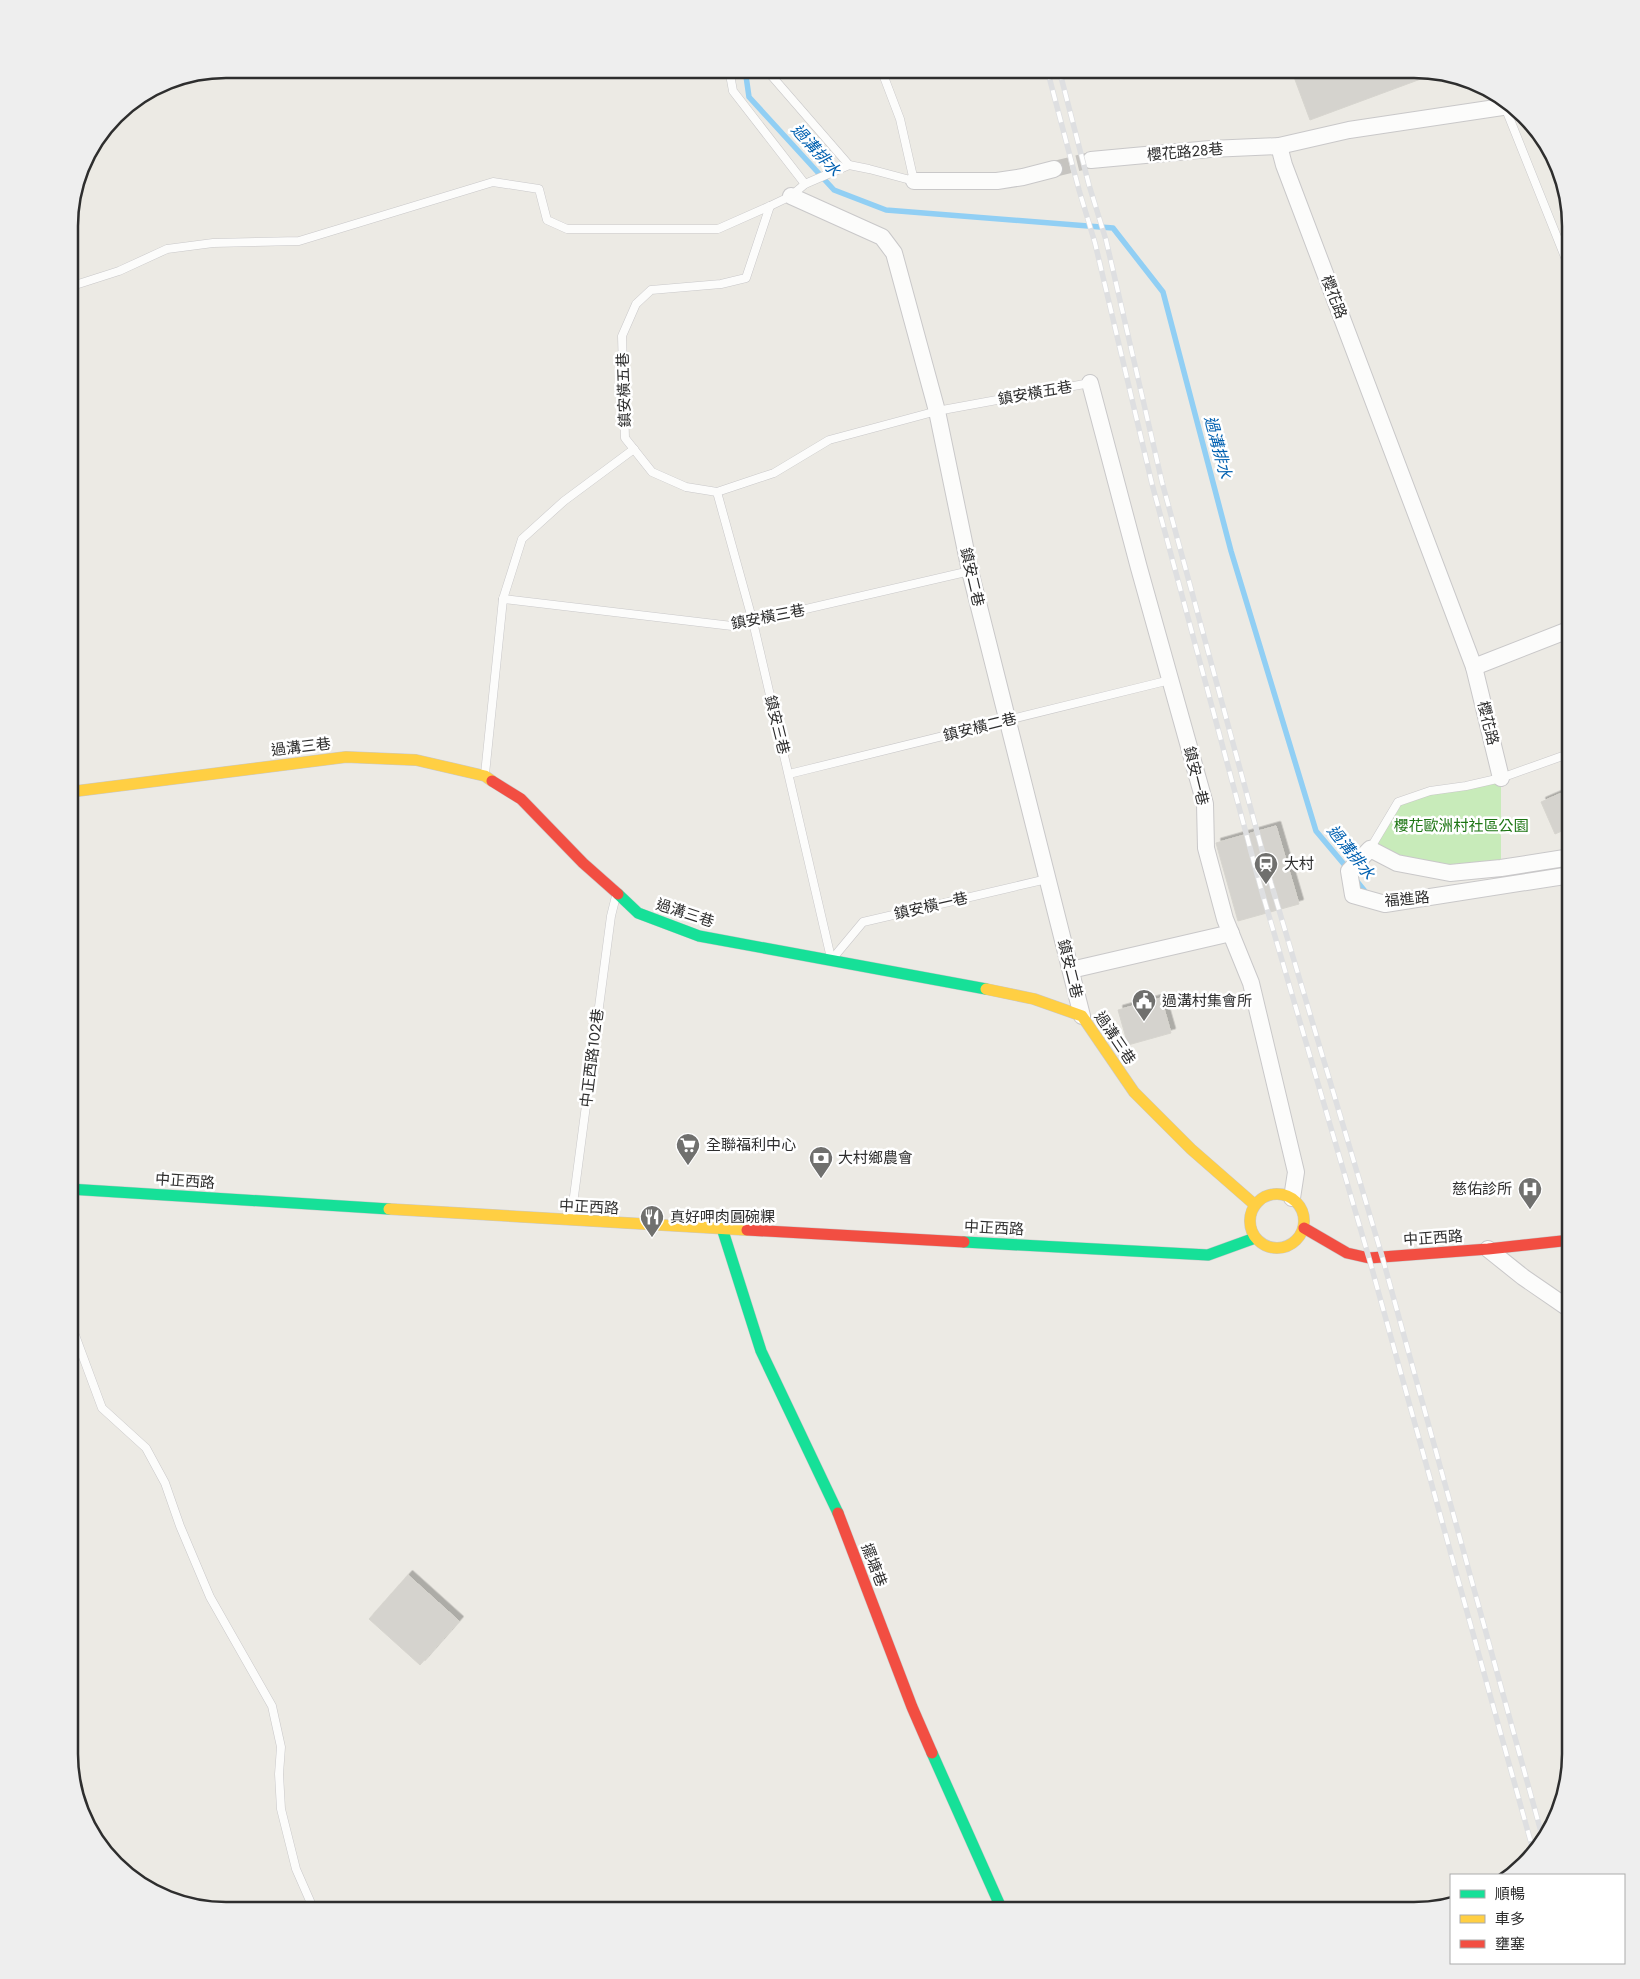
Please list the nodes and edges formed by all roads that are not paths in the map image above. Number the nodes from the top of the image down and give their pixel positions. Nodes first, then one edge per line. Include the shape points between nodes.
1 (731, 78) edge
2 (773, 78) edge
3 (884, 78) edge
4 (1502, 107) edge
5 (1510, 113) edge
6 (1279, 146) junction
7 (1092, 160) tunnel mouth
8 (849, 165) junction
9 (1054, 169) tunnel mouth
10 (914, 181) junction
11 (805, 184) junction
12 (791, 196) junction
13 (770, 206) junction
14 (1562, 249) edge
15 (78, 284) edge
16 (1090, 383) joint
17 (937, 411) junction
18 (634, 449) junction
19 (717, 492) junction
20 (970, 571) junction
21 (503, 599) junction
22 (753, 622) junction
23 (1562, 633) edge
24 (1474, 667) junction
25 (1170, 680) junction
26 (1008, 720) junction
27 (1562, 756) edge
28 (789, 774) junction
29 (484, 776) junction
30 (1501, 778) junction
31 (78, 791) edge
32 (1370, 849) junction
33 (1562, 858) edge
34 (1562, 876) edge
35 (1047, 879) junction
36 (616, 895) junction
37 (1231, 933) junction
38 (831, 960) junction
39 (1071, 970) junction
40 (1082, 1016) junction
41 (78, 1190) edge
42 (1292, 1198) junction
43 (1254, 1205) junction
44 (570, 1221) junction
45 (722, 1228) junction
46 (1304, 1228) junction
47 (1255, 1238) junction
48 (1562, 1241) edge
49 (1488, 1249) junction
50 (1562, 1304) edge
51 (78, 1343) edge
52 (310, 1902) edge
53 (998, 1902) edge

1 - 11 lane via 733,91
2 - 8 lane
3 - 10 lane via 900,119
4 - 6 street via 1349,130
5 - 14 lane
6 - 7 street, 櫻花路28巷
6 - 24 street, 櫻花路
8 - 10 lane
8 - 11 lane
9 - 10 street via 997,181
11 - 12 lane
12 - 13 lane
12 - 17 street, 鎮安二巷 via 882,237 894,254
13 - 15 lane via 718,229 567,229 547,220 538,189 493,182 299,241 213,242 167,249 119,271
13 - 18 lane, 鎮安橫五巷 via 746,278 721,284 651,290 636,304 622,336 625,438
16 - 17 lane, 鎮安橫五巷
16 - 25 street, 鎮安一巷
17 - 19 lane, 鎮安橫五巷 via 829,440 774,473
17 - 20 street, 鎮安二巷
18 - 19 lane, 鎮安橫五巷 via 652,472 686,487
18 - 21 lane via 564,500 522,540
19 - 22 lane, 鎮安三巷
20 - 22 lane, 鎮安橫三巷
20 - 26 street, 鎮安二巷
21 - 22 lane, 鎮安橫三巷 via 732,626
21 - 29 lane
22 - 28 lane, 鎮安三巷
23 - 24 street
24 - 30 street, 櫻花路
25 - 26 lane, 鎮安橫二巷
25 - 37 street, 鎮安一巷 via 1205,804 1206,848
26 - 28 lane, 鎮安橫二巷
26 - 35 street, 鎮安二巷
27 - 30 lane
28 - 38 lane, 鎮安三巷
29 - 31 street, 過溝三巷 via 416,760 346,757
29 - 36 street, 過溝三巷 via 521,799
30 - 32 lane via 1430,791 1398,802
32 - 33 street, 福進路 via 1397,863 1450,873
32 - 34 street, 福進路 via 1349,871 1353,895 1385,904
35 - 38 lane, 鎮安橫一巷 via 863,922
35 - 39 street, 鎮安二巷
36 - 38 street, 過溝三巷 via 638,913 699,936
36 - 44 lane, 中正西路102巷
37 - 39 street
37 - 42 street, 鎮安一巷 via 1251,983 1296,1172
38 - 40 street, 過溝三巷 via 1034,998
39 - 40 street, 鎮安二巷
40 - 43 street, 過溝三巷 via 1134,1092
41 - 44 street, 中正西路
42 - 43 street via 1276,1194
42 - 46 street via 1303,1211
43 - 47 street via 1249,1221
44 - 45 street, 中正西路
45 - 47 street, 中正西路 via 1208,1255
45 - 53 street, 擺塘巷 via 761,1351 835,1506 912,1707
46 - 47 street via 1295,1242 1279,1249 1262,1244
46 - 49 street, 中正西路 via 1348,1253 1369,1258
48 - 49 street, 中正西路
49 - 50 street
51 - 52 lane via 102,1408 146,1448 165,1483 210,1597 272,1706 280,1747 281,1809 296,1869

